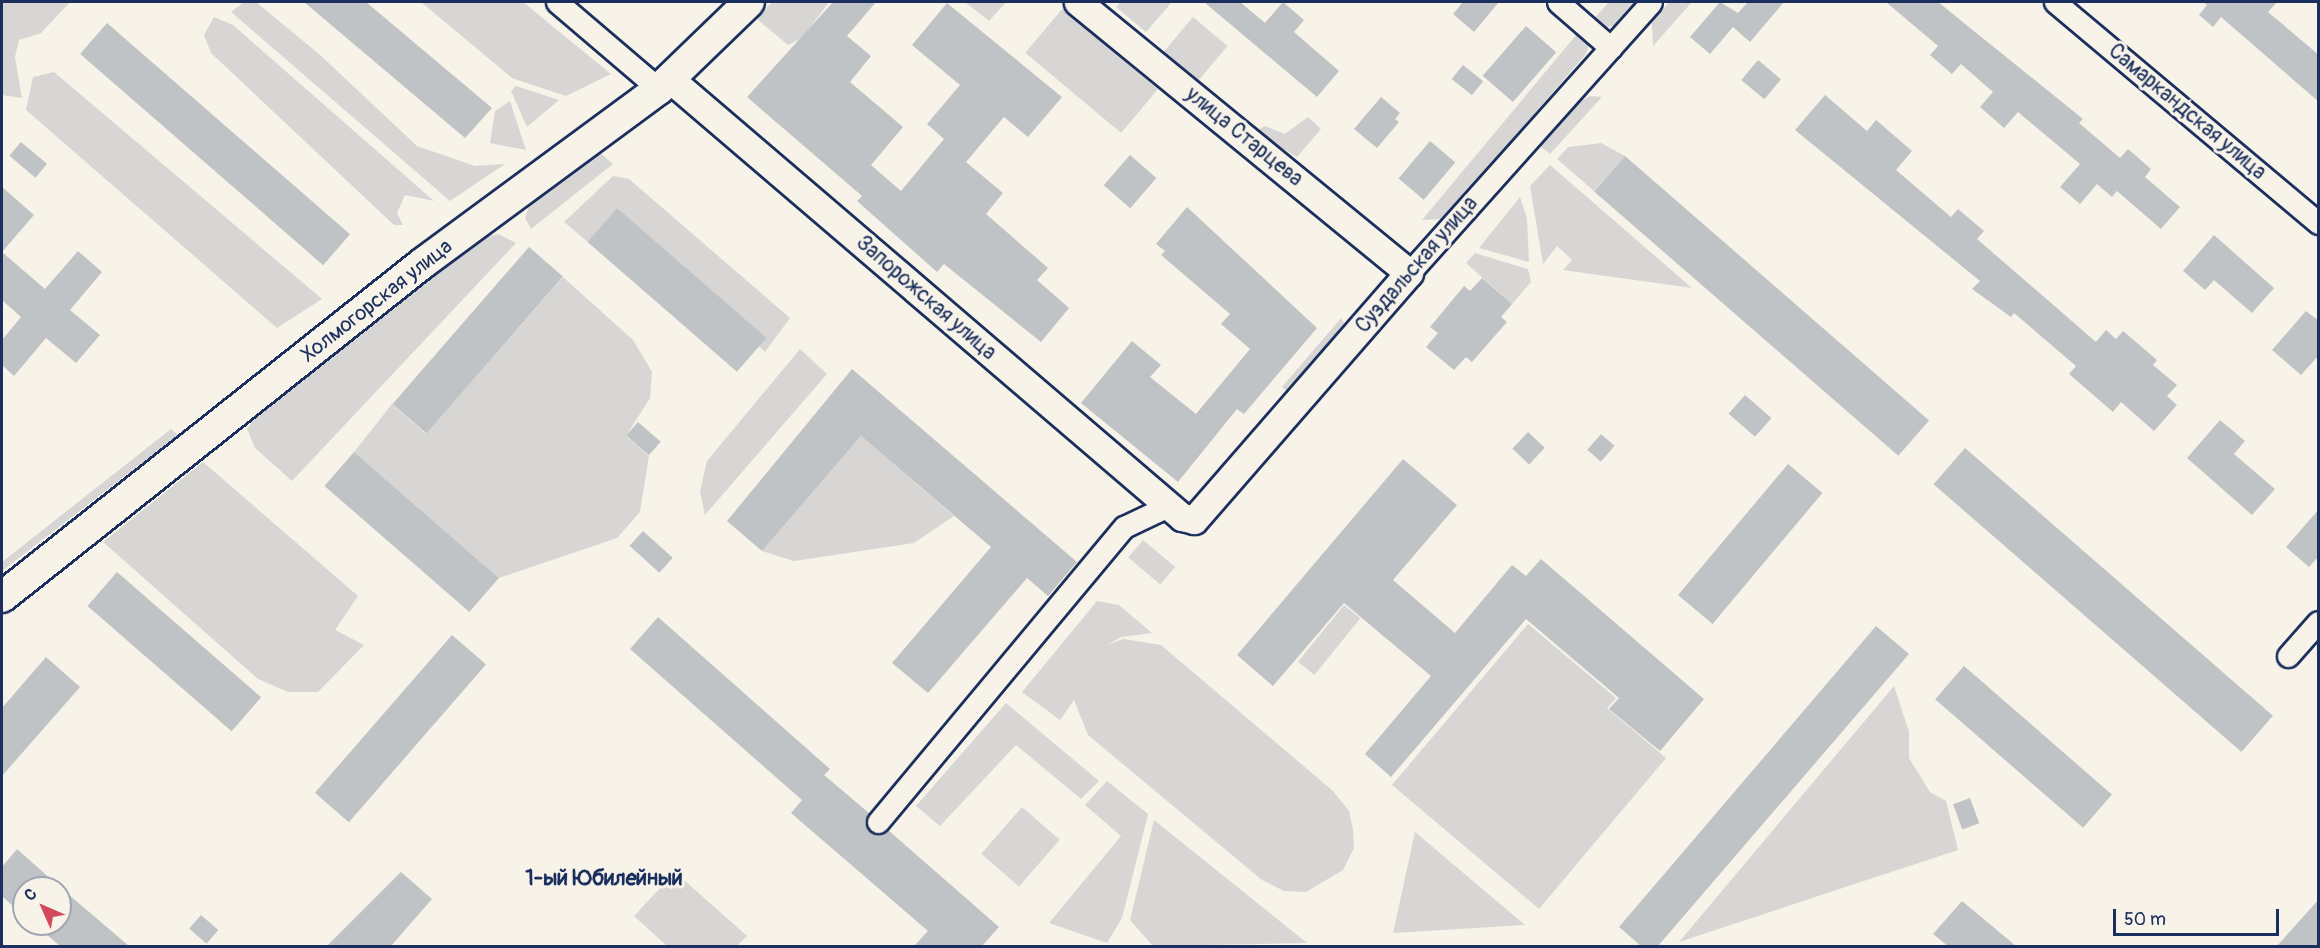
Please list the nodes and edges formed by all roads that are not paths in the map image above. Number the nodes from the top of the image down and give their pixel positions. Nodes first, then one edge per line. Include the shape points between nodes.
1 (557, 2) edge
2 (749, 2) edge
3 (1078, 2) edge
4 (1558, 2) edge
5 (1651, 2) edge
6 (2055, 2) edge
7 (1611, 48) junction
8 (665, 84) junction
9 (2319, 224) edge
10 (1409, 273) junction
11 (1175, 512) junction
12 (2, 597) edge
13 (2319, 622) edge
14 (2288, 656) dead end
15 (878, 822) dead end

1 - 8 street, Запорожская улица
2 - 8 main road, Холмогорская улица
3 - 10 street, улица Старцева
4 - 7 street
5 - 7 street, Суздальская улица
6 - 9 street, Самаркандская улица
7 - 10 street, Суздальская улица
8 - 11 street, Запорожская улица
8 - 12 main road, Холмогорская улица via 423,263
10 - 11 street, Суздальская улица via 1203,514 1194,520
11 - 15 street via 1124,527
13 - 14 street

